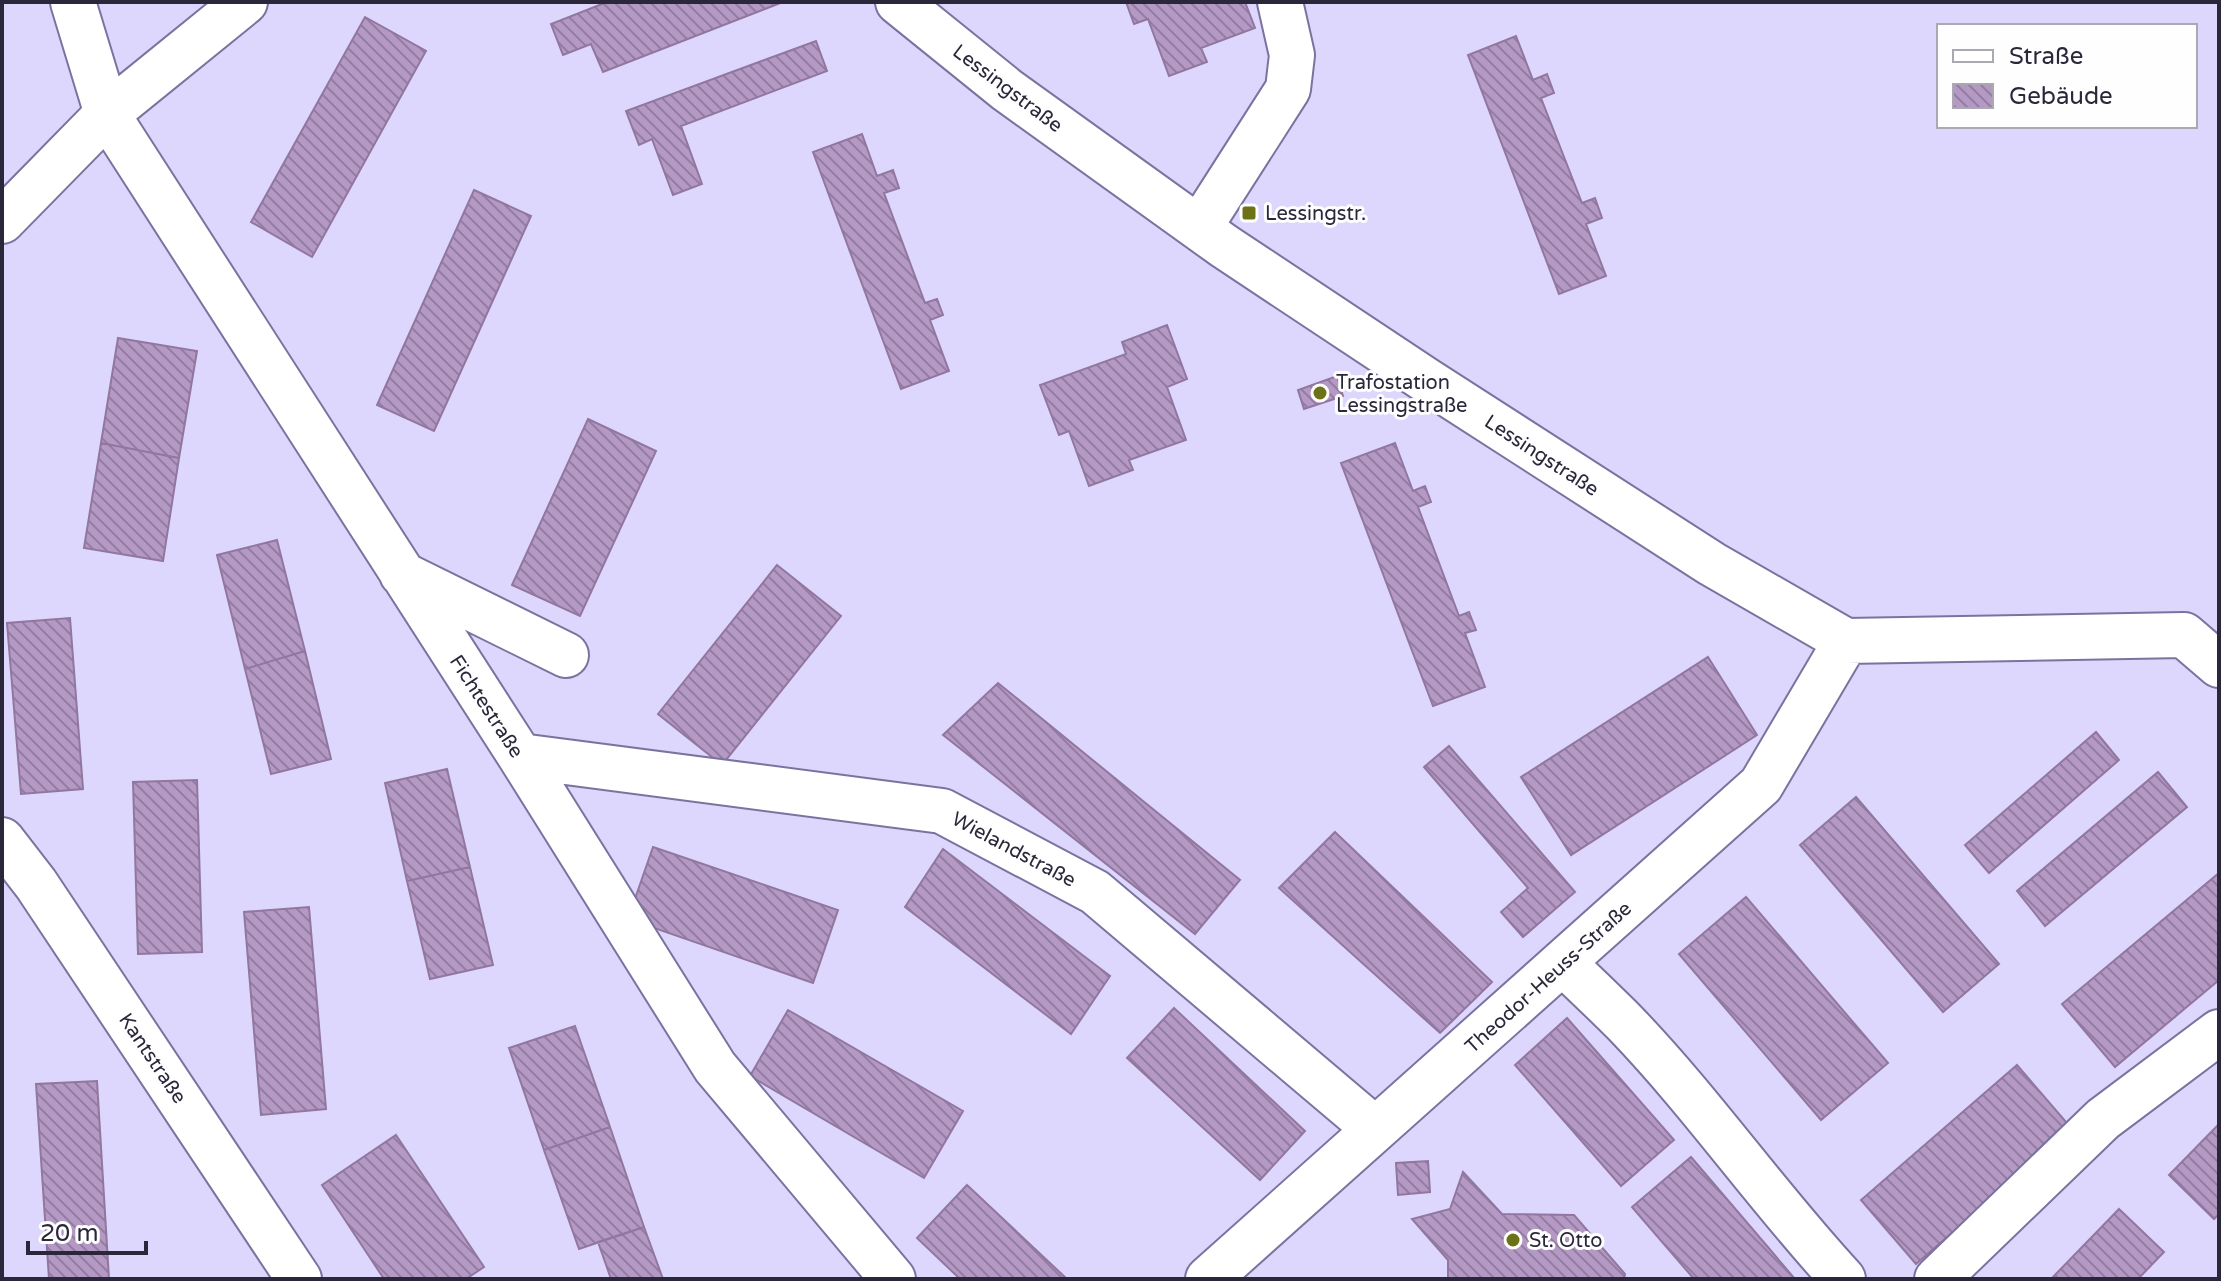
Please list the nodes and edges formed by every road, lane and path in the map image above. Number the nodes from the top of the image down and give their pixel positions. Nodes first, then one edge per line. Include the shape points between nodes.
1 (73, 2) edge
2 (245, 2) edge
3 (898, 2) edge
4 (1280, 2) edge
5 (107, 114) junction
6 (2, 221) edge
7 (1199, 228) junction
8 (402, 574) junction
9 (1846, 641) junction
10 (566, 655) dead end
11 (2219, 665) edge
12 (520, 756) junction
13 (2, 840) edge
14 (1563, 963) junction
15 (2219, 1032) edge
16 (1375, 1129) junction
17 (299, 1279) edge
18 (893, 1279) edge
19 (1208, 1279) edge
20 (1843, 1279) edge
21 (1937, 1279) edge

1 - 5 street, Fichtestraße
2 - 5 street
3 - 7 street, Lessingstraße via 1007,90
4 - 7 street via 1292,55 1288,89
5 - 6 street
5 - 8 street, Fichtestraße
7 - 9 street, Lessingstraße via 1672,539
8 - 10 street
8 - 12 street, Fichtestraße
9 - 11 street via 2184,635
9 - 14 street, Theodor-Heuss-Straße via 1761,785
12 - 16 street, Wielandstraße via 942,811 1095,892
12 - 18 street, Fichtestraße via 715,1067
13 - 17 street, Kantstraße
14 - 16 street, Theodor-Heuss-Straße
14 - 20 street via 1626,1024
15 - 21 street via 2103,1119
16 - 19 street, Theodor-Heuss-Straße

